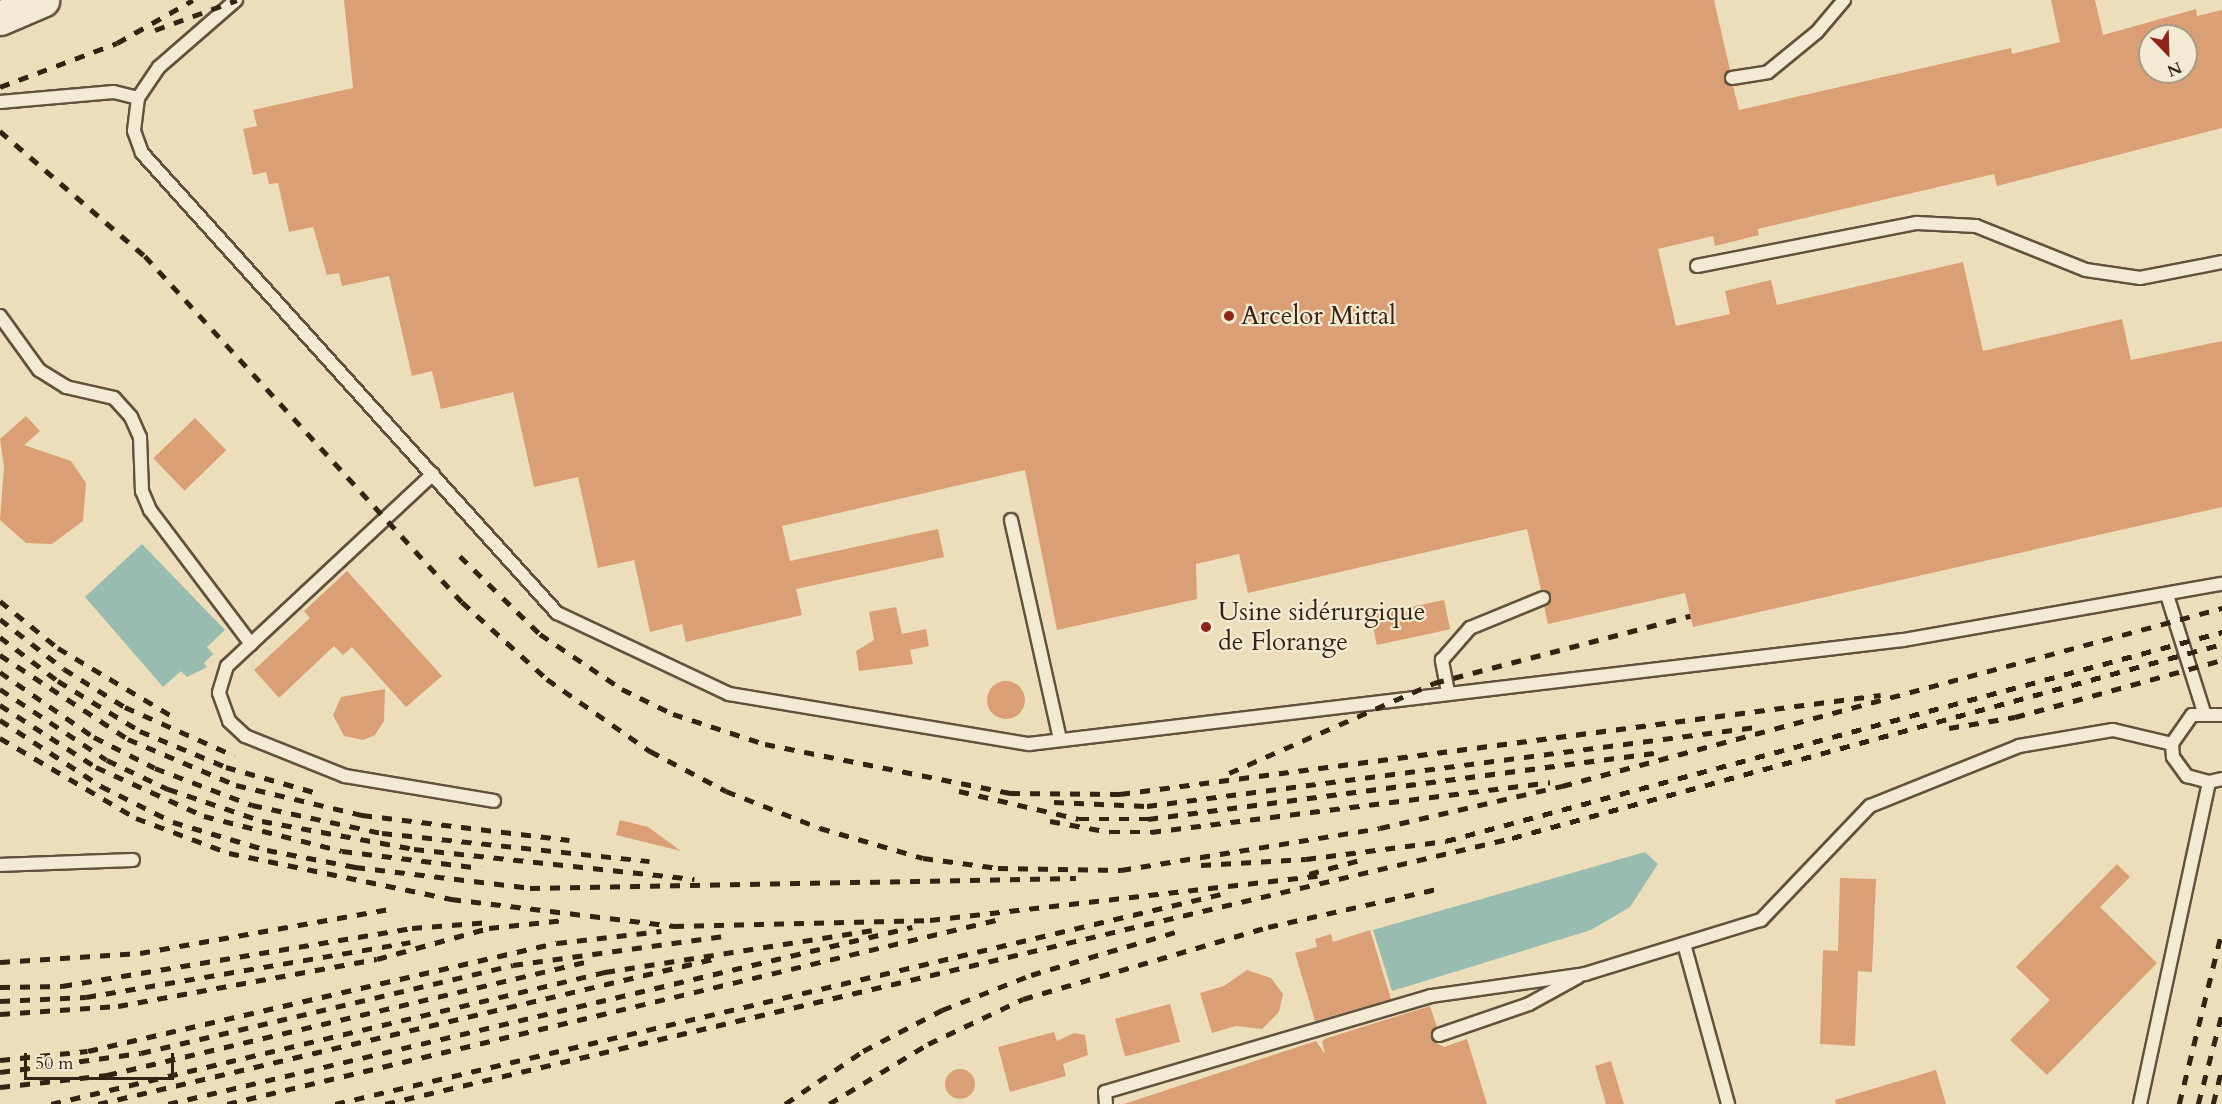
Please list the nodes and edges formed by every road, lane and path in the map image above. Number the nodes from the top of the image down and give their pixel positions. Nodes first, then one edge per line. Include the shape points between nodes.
1 (42, 0) edge
2 (236, 0) edge
3 (1844, 0) edge
4 (0, 18) edge
5 (1732, 78) dead end
6 (138, 98) junction
7 (0, 102) edge
8 (2222, 262) edge
9 (1697, 266) dead end
10 (0, 316) edge
11 (433, 474) junction
12 (1011, 520) dead end
13 (2222, 584) edge
14 (2167, 596) junction
15 (1542, 598) dead end
16 (252, 644) junction
17 (1448, 692) junction
18 (2204, 712) junction
19 (2222, 715) edge
20 (1060, 740) junction
21 (2172, 744) junction
22 (2222, 779) edge
23 (2209, 783) junction
24 (494, 801) dead end
25 (133, 860) dead end
26 (0, 865) edge
27 (1684, 944) junction
28 (1585, 974) junction
29 (1440, 1035) dead end
30 (1106, 1104) edge
31 (1728, 1104) edge
32 (2140, 1104) edge

1 - 4 main road
2 - 6 lane via 159,68
3 - 5 lane via 1817,32 1768,72
6 - 7 lane via 114,92
6 - 11 lane via 134,131 142,153
8 - 9 lane via 2140,278 2086,270 1976,226 1917,222
10 - 16 lane via 39,370 66,387 114,398 131,417 140,437 142,490 150,510
11 - 16 lane
11 - 20 lane via 557,613 729,694 1029,744
12 - 20 lane
13 - 14 lane
14 - 17 lane via 1903,640
14 - 18 lane
15 - 17 lane via 1470,628 1442,660
16 - 24 lane via 227,666 219,693 229,721 245,736 345,776
17 - 20 lane
18 - 19 lane
18 - 21 lane via 2182,723
21 - 23 lane via 2179,768
21 - 27 lane via 2113,730 2019,746 1870,806 1761,920
22 - 23 lane
23 - 32 lane
25 - 26 lane
27 - 28 lane
27 - 31 lane
28 - 29 lane via 1529,1004
28 - 30 lane via 1431,996 1105,1092

